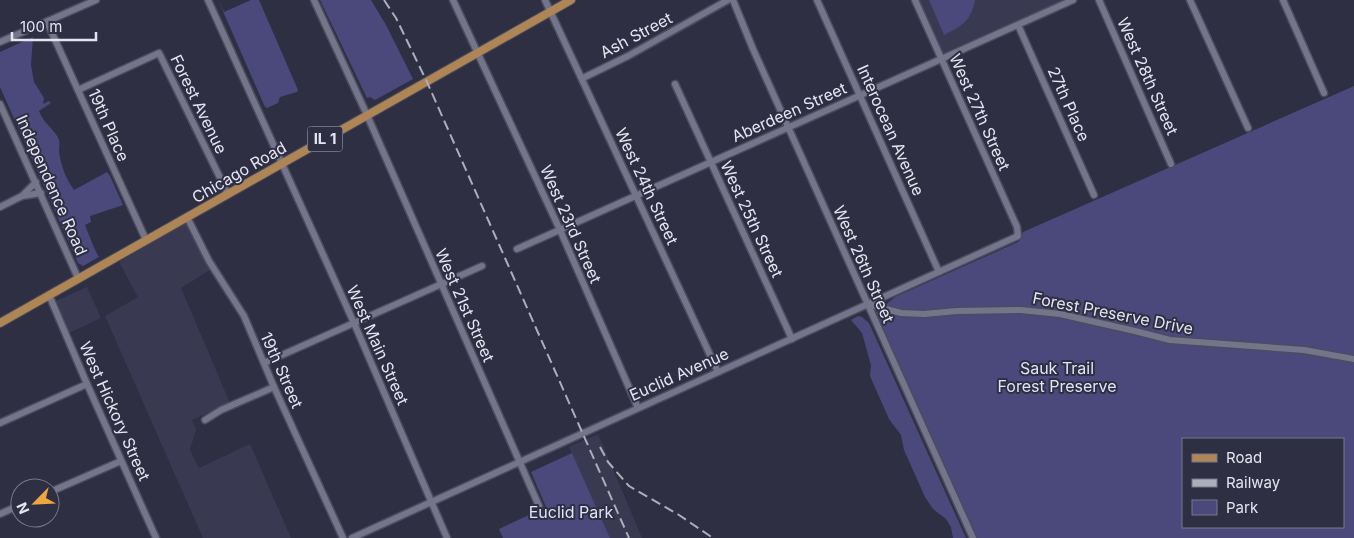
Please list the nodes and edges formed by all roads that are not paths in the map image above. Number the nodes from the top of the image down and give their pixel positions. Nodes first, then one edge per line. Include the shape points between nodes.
1 (96, 0) edge
2 (208, 0) edge
3 (314, 0) edge
4 (453, 0) edge
5 (545, 0) edge
6 (571, 0) edge
7 (728, 0) edge
8 (733, 0) edge
9 (817, 0) edge
10 (915, 0) edge
11 (1073, 0) edge
12 (1099, 0) edge
13 (1190, 0) edge
14 (1283, 0) edge
15 (551, 11) junction
16 (47, 22) junction
17 (1018, 24) junction
18 (0, 42) edge
19 (477, 53) junction
20 (941, 59) junction
21 (583, 78) junction
22 (675, 84) dead end
23 (78, 90) junction
24 (1324, 92) dead end
25 (860, 96) junction
26 (0, 104) edge
27 (367, 115) junction
28 (788, 128) junction
29 (1248, 128) dead end
30 (711, 162) junction
31 (282, 164) junction
32 (1171, 164) dead end
33 (36, 182) junction
34 (41, 193) junction
35 (228, 194) junction
36 (1094, 195) dead end
37 (22, 196) junction
38 (636, 196) junction
39 (0, 207) edge
40 (187, 217) junction
41 (560, 230) junction
42 (1018, 236) joint
43 (146, 240) junction
44 (517, 249) dead end
45 (482, 266) dead end
46 (939, 272) junction
47 (78, 278) junction
48 (440, 284) junction
49 (50, 295) junction
50 (867, 304) junction
51 (0, 323) edge
52 (354, 323) junction
53 (792, 338) junction
54 (1354, 358) edge
55 (264, 363) junction
56 (718, 372) junction
57 (87, 384) junction
58 (274, 387) junction
59 (638, 408) junction
60 (205, 420) dead end
61 (0, 423) edge
62 (121, 461) junction
63 (520, 462) junction
64 (60, 488) edge
65 (431, 502) junction
66 (539, 506) dead end
67 (154, 537) edge
68 (343, 538) edge
69 (352, 538) edge
70 (448, 538) edge
71 (973, 538) edge

1 - 16 street
2 - 31 street, West Main Street
3 - 27 street, West 21st Street
4 - 19 street, West 23rd Street
5 - 15 street, West 24th Street
6 - 15 main road, Chicago Road / IL 1
7 - 21 street, Ash Street
8 - 28 street, West 26th Street
9 - 25 street, Interocean Avenue
10 - 20 street, West 27th Street
11 - 17 street, Aberdeen Street
12 - 32 street, West 28th Street
13 - 29 street
14 - 24 street
15 - 19 main road, Chicago Road / IL 1
15 - 21 street, West 24th Street
16 - 18 street
16 - 23 street, 19th Place
17 - 20 street, Aberdeen Street
17 - 36 street, 27th Place
19 - 27 main road, Chicago Road / IL 1
19 - 41 street, West 23rd Street
20 - 25 street, Aberdeen Street
20 - 42 street, West 27th Street via 1017,227
21 - 38 street, West 24th Street
22 - 30 street, West 25th Street
23 - 35 street, Forest Avenue via 159,53
23 - 43 street, 19th Place
25 - 28 street, Aberdeen Street
25 - 46 street, Interocean Avenue
26 - 33 street, Independence Road
27 - 31 main road, Chicago Road / IL 1
27 - 48 street, West 21st Street
28 - 30 street, Aberdeen Street
28 - 50 street, West 26th Street
30 - 38 street, Aberdeen Street
30 - 53 street, West 25th Street
31 - 35 main road, Chicago Road / IL 1
31 - 52 street, West Main Street
33 - 34 street, Independence Road
33 - 37 street
34 - 37 street
34 - 47 street, Independence Road
35 - 40 main road, Chicago Road / IL 1
37 - 39 street
38 - 41 street, Aberdeen Street
38 - 56 street, West 24th Street
40 - 43 main road, Chicago Road / IL 1
40 - 55 street, 19th Street via 208,261 244,316
41 - 44 street, Aberdeen Street
41 - 59 street, West 23rd Street
42 - 46 street, Euclid Avenue
43 - 47 main road, Chicago Road / IL 1
45 - 48 street
46 - 50 street, Euclid Avenue
47 - 49 main road, Chicago Road / IL 1
48 - 52 street
48 - 63 street, West 21st Street
49 - 51 main road, Chicago Road / IL 1
49 - 57 street, West Hickory Street
50 - 53 street, Euclid Avenue
50 - 54 street, Forest Preserve Drive via 909,313 1021,310 1060,314 1170,340 1304,350
50 - 71 street, West 26th Street
52 - 55 street
52 - 65 street, West Main Street
53 - 56 street, Euclid Avenue
55 - 58 street, 19th Street
56 - 59 street, Euclid Avenue
57 - 61 street
57 - 62 street, West Hickory Street
58 - 60 street
58 - 68 street, 19th Street
59 - 63 street, Euclid Avenue
62 - 64 street
62 - 67 street, West Hickory Street
63 - 65 street, Euclid Avenue
63 - 66 street, West 21st Street
65 - 69 street, Euclid Avenue
65 - 70 street, West Main Street

